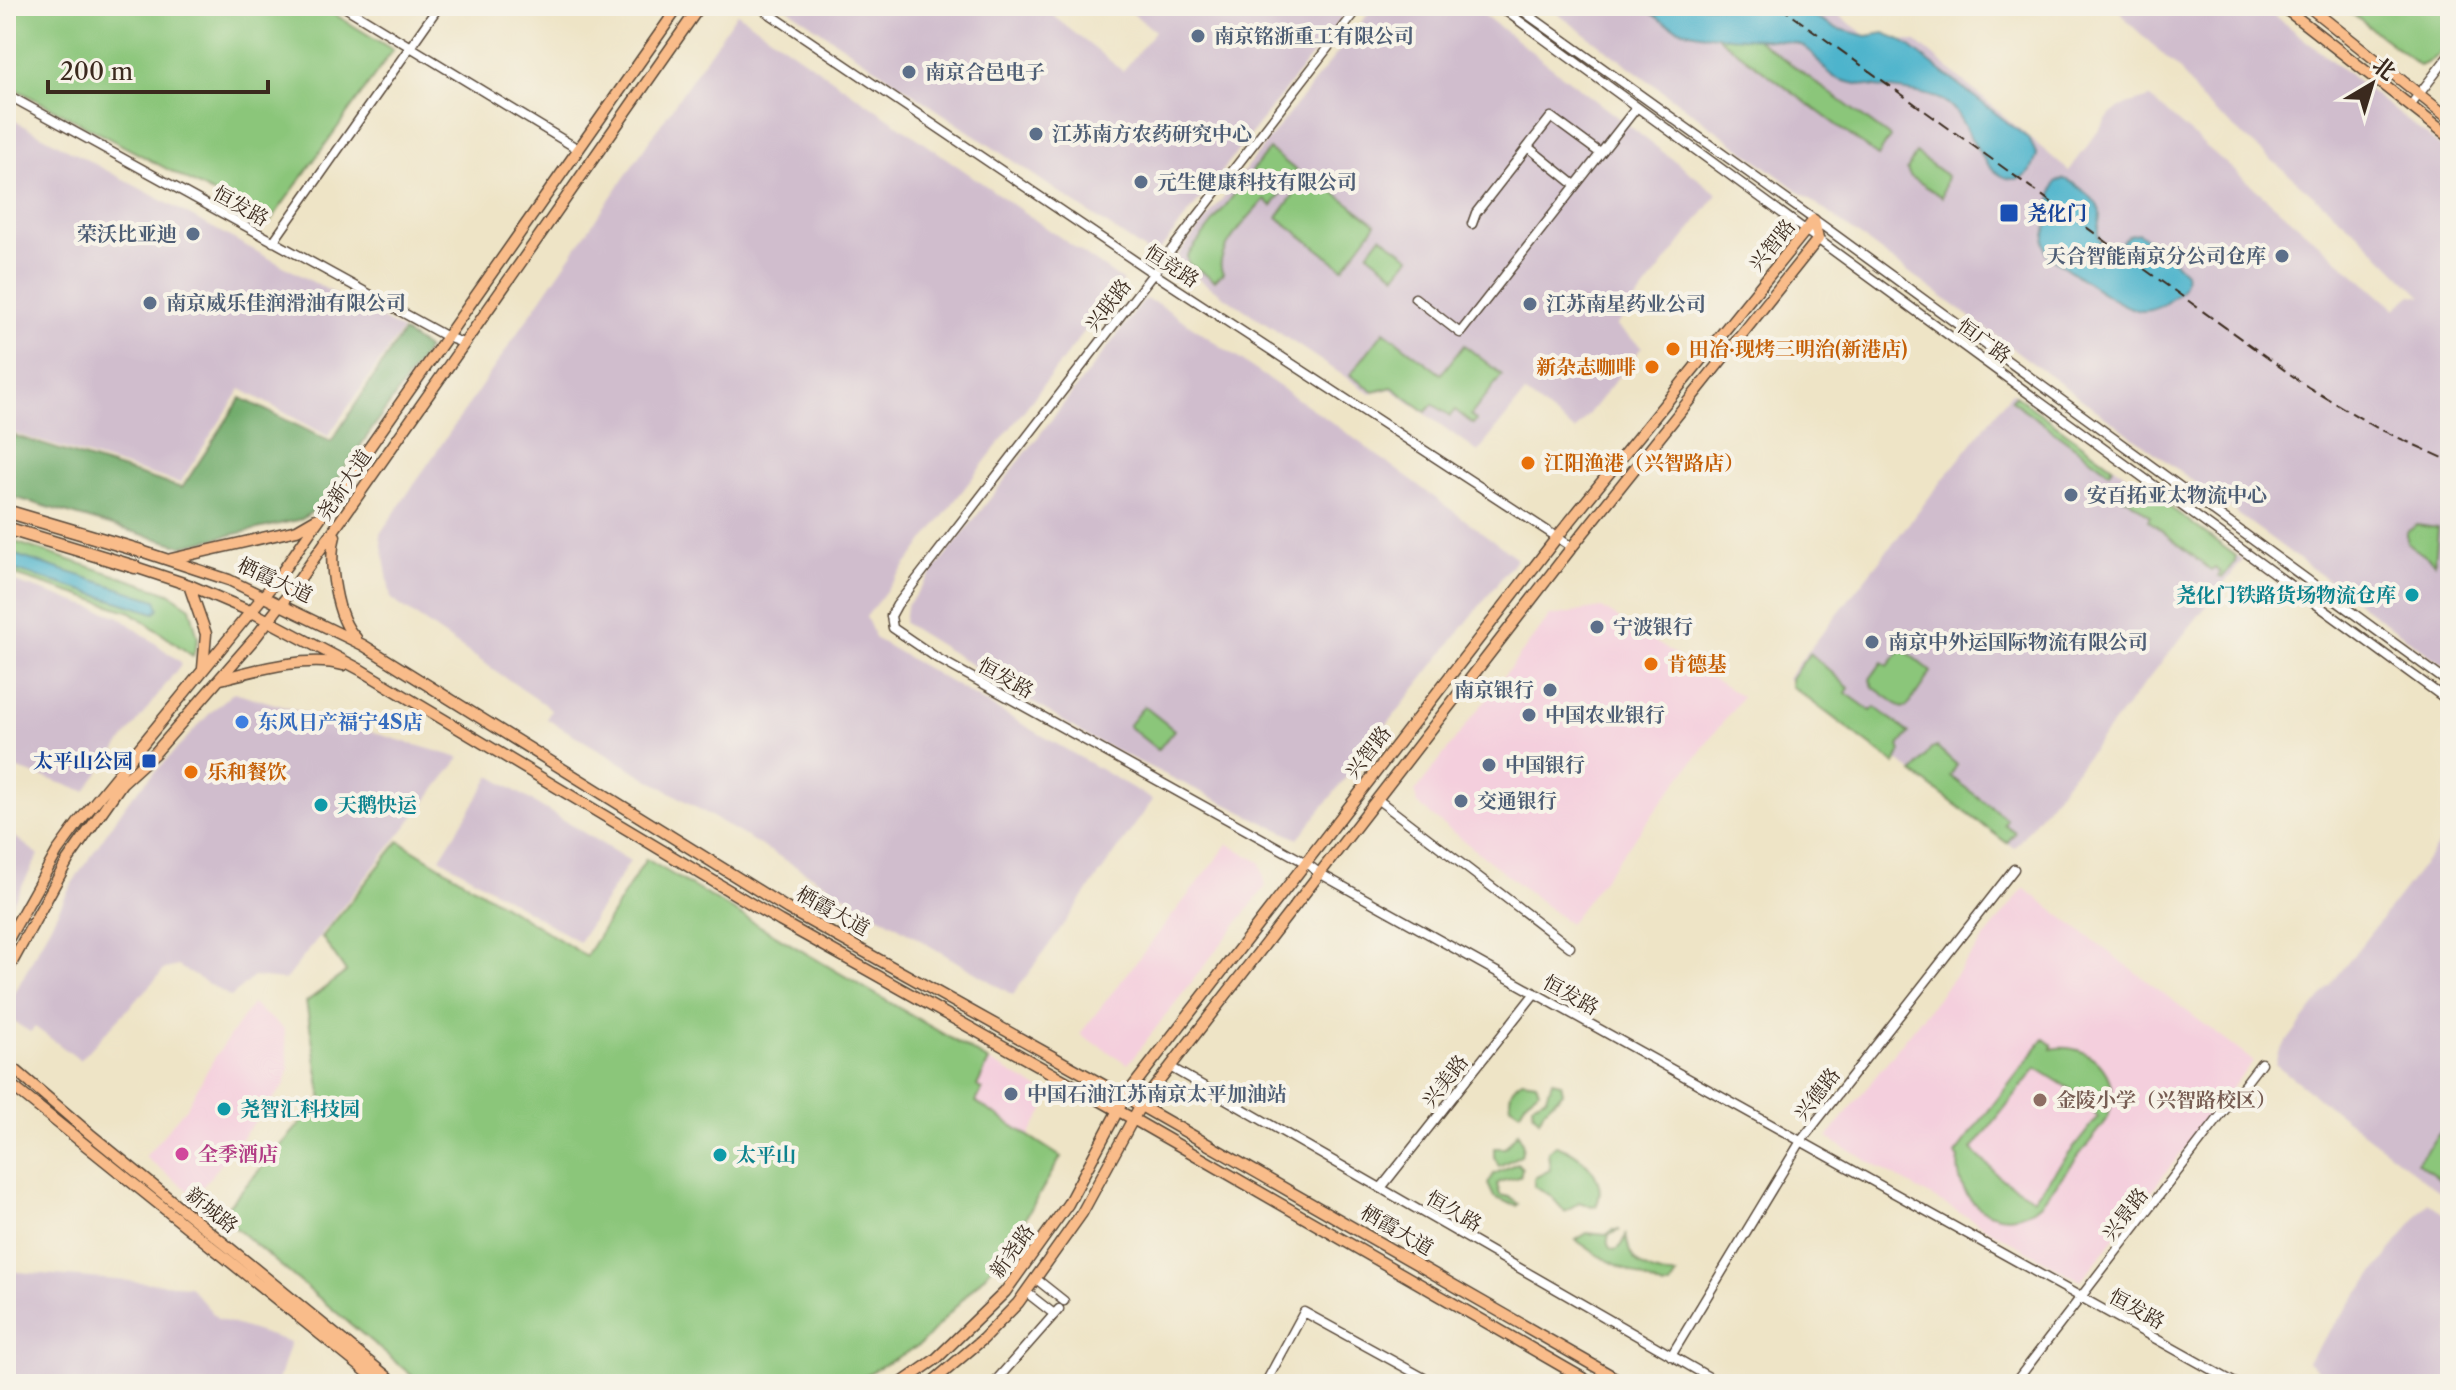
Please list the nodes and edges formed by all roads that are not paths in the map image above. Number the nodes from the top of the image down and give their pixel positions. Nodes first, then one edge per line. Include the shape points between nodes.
1 (343, 6) edge
2 (439, 6) edge
3 (679, 6) edge
4 (700, 6) edge
5 (758, 6) edge
6 (1360, 6) edge
7 (1499, 6) edge
8 (1516, 6) edge
9 (2282, 6) edge
10 (2308, 6) edge
11 (411, 46) junction
12 (2450, 54) edge
13 (6, 94) edge
14 (2419, 95) junction
15 (2410, 106) junction
16 (1637, 107) junction
17 (2450, 119) edge
18 (2450, 137) edge
19 (1528, 147) junction
20 (578, 149) junction
21 (1600, 153) junction
22 (1575, 185) junction
23 (1814, 220) junction
24 (1472, 224) dead end
25 (1806, 231) junction
26 (1818, 239) junction
27 (273, 242) junction
28 (1153, 273) junction
29 (1415, 298) dead end
30 (447, 337) junction
31 (463, 343) junction
32 (6, 511) edge
33 (321, 516) junction
34 (6, 528) edge
35 (337, 528) junction
36 (1558, 536) junction
37 (1572, 547) junction
38 (141, 551) joint
39 (171, 559) junction
40 (135, 567) joint
41 (189, 585) junction
42 (265, 596) junction
43 (282, 605) junction
44 (252, 612) junction
45 (269, 620) junction
46 (893, 628) joint
47 (363, 645) junction
48 (203, 668) junction
49 (361, 670) junction
50 (219, 679) junction
51 (2450, 684) edge
52 (2450, 702) edge
53 (1377, 799) junction
54 (1306, 863) junction
55 (2014, 869) dead end
56 (1319, 873) junction
57 (6, 943) edge
58 (1570, 947) dead end
59 (6, 973) edge
60 (1535, 993) junction
61 (6, 1062) edge
62 (2261, 1063) dead end
63 (1170, 1067) junction
64 (6, 1081) edge
65 (1125, 1097) junction
66 (1140, 1106) junction
67 (1118, 1112) junction
68 (1133, 1119) junction
69 (1801, 1141) junction
70 (1381, 1188) junction
71 (1035, 1278) junction
72 (1026, 1292) junction
73 (2082, 1296) junction
74 (1059, 1308) junction
75 (1671, 1356) junction
76 (382, 1384) edge
77 (396, 1384) edge
78 (900, 1384) edge
79 (930, 1384) edge
80 (993, 1384) edge
81 (1265, 1384) edge
82 (1435, 1384) edge
83 (1593, 1384) edge
84 (1626, 1384) edge
85 (1721, 1384) edge
86 (2014, 1384) edge
87 (2237, 1384) edge

1 - 11 street
2 - 11 street
3 - 20 main road, 尧新大道
4 - 31 main road, 尧新大道
5 - 28 street, 恒竞路
6 - 28 street, 兴联路
7 - 16 street, 恒广路
8 - 23 street, 恒广路
9 - 15 main road
10 - 14 main road
11 - 20 street
11 - 27 street
12 - 14 street
13 - 27 street, 恒发路
14 - 15 street
14 - 17 main road
15 - 18 main road
16 - 21 street
16 - 25 street, 恒广路
19 - 21 street via 1551,117
19 - 22 street
19 - 24 street
20 - 30 main road, 尧新大道
21 - 22 street
22 - 29 street via 1460,333
23 - 25 main road, 兴智路
23 - 26 main road, 兴智路
23 - 51 street, 恒广路
25 - 26 street, 恒广路
25 - 36 main road, 兴智路
26 - 37 main road, 兴智路
26 - 52 street, 恒广路
27 - 30 street, 恒发路
28 - 36 street, 恒竞路
28 - 46 street, 兴联路 via 897,605 891,616
30 - 31 street, 恒发路
30 - 33 main road, 尧新大道
31 - 35 main road, 尧新大道
32 - 38 highway, 栖霞大道
33 - 39 main road via 297,530
33 - 42 main road, 尧新大道
34 - 40 highway, 栖霞大道
35 - 43 main road, 尧新大道
35 - 47 main road via 331,558 342,619
36 - 37 street, 恒竞路
36 - 54 main road, 兴智路
37 - 53 main road, 兴智路
38 - 39 main road, 栖霞大道
39 - 42 main road, 栖霞大道
40 - 41 main road, 栖霞大道
41 - 44 main road, 栖霞大道
41 - 48 main road via 206,634
42 - 43 main road, 栖霞大道
42 - 44 main road, 尧新大道
43 - 45 main road, 尧新大道
43 - 47 main road, 栖霞大道
44 - 45 main road, 栖霞大道
44 - 48 main road, 尧新大道
45 - 49 main road, 栖霞大道
45 - 50 main road, 尧新大道
46 - 54 street, 恒发路 via 937,658
47 - 65 main road, 栖霞大道 via 788,909
48 - 57 main road, 尧新大道 via 57,852
49 - 50 main road via 312,662
49 - 67 main road, 栖霞大道 via 780,921
50 - 59 main road, 尧新大道 via 122,783 49,893
53 - 56 main road, 兴智路
53 - 58 street, 恒发路
54 - 56 street, 恒发路
54 - 65 main road, 兴智路
55 - 69 street, 兴德路
56 - 60 street, 恒发路
56 - 63 main road, 兴智路
60 - 69 street, 恒发路
60 - 70 street, 兴美路
61 - 77 main road, 新城路
62 - 73 street, 兴景路
63 - 66 main road, 兴智路
63 - 70 street, 恒久路
64 - 76 main road, 新城路
65 - 66 main road, 栖霞大道
65 - 67 main road, 兴智路
66 - 68 main road, 兴智路
66 - 84 main road, 栖霞大道
67 - 68 main road, 栖霞大道
67 - 78 main road, 新尧路 via 1068,1204 1005,1292 936,1359
68 - 71 main road, 新尧路 via 1082,1213
68 - 83 main road, 栖霞大道
69 - 73 street, 恒发路
69 - 75 street, 兴德路
70 - 75 street, 恒久路
71 - 72 main road, 新尧路
71 - 74 street
72 - 74 street
72 - 79 main road, 新尧路 via 983,1339
73 - 86 street, 兴景路
73 - 87 street, 恒发路
74 - 80 street
75 - 85 street, 恒久路
81 - 82 street via 1304,1312

